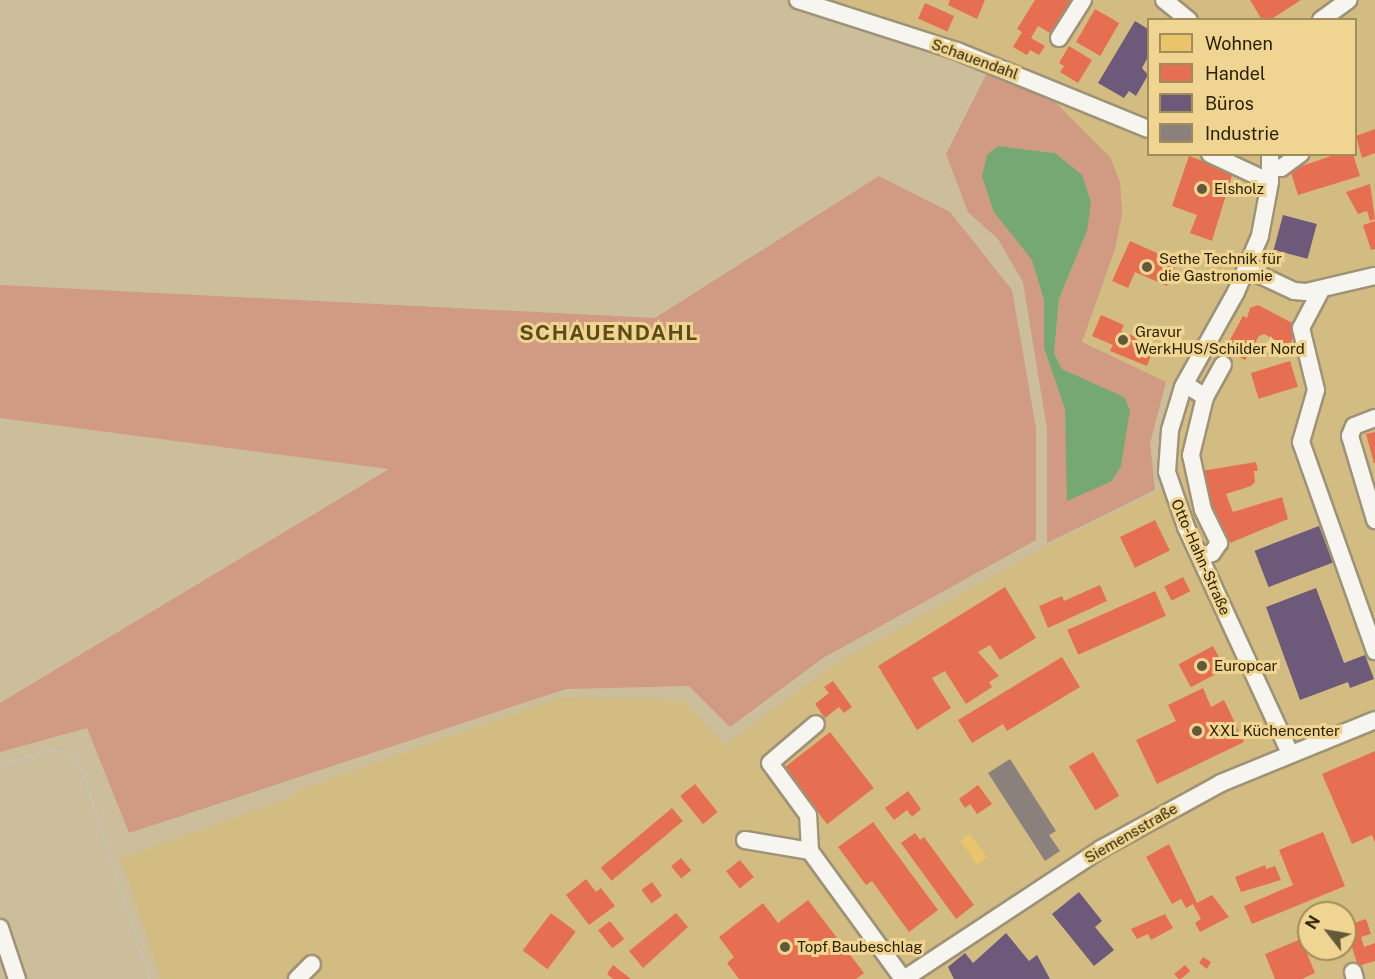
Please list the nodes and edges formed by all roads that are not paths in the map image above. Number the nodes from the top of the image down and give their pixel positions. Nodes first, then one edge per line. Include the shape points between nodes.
1 (798, 0) edge
2 (1083, 0) edge
3 (1164, 0) edge
4 (1349, 0) edge
5 (1186, 18) edge
6 (1324, 18) edge
7 (1059, 38) dead end
8 (1147, 128) edge
9 (1219, 156) edge
10 (1297, 156) edge
11 (1270, 168) edge
12 (1247, 269) junction
13 (1375, 276) edge
14 (1320, 292) junction
15 (1223, 365) dead end
16 (1185, 384) junction
17 (1205, 397) junction
18 (1375, 418) edge
19 (1375, 520) edge
20 (1201, 557) junction
21 (1375, 651) edge
22 (1375, 720) edge
23 (816, 724) dead end
24 (1290, 753) junction
25 (745, 840) dead end
26 (810, 851) junction
27 (0, 928) edge
28 (312, 964) dead end
29 (17, 979) edge
30 (297, 979) edge
31 (903, 979) edge

1 - 8 street, Schauendahl via 957,51
2 - 7 street
3 - 5 street
4 - 6 street
9 - 11 street
10 - 11 street via 1281,168
11 - 12 street, Otto-Hahn-Straße via 1262,227
12 - 14 street via 1294,291
12 - 16 street, Otto-Hahn-Straße
13 - 14 street
14 - 21 street via 1301,328 1316,390 1301,442
15 - 17 street
16 - 17 street
16 - 20 street, Otto-Hahn-Straße via 1170,430 1167,472
17 - 20 street via 1191,455 1203,510 1219,543 1212,553
18 - 19 street via 1354,426 1350,436
20 - 24 street, Otto-Hahn-Straße
22 - 24 street, Siemensstraße
23 - 26 street via 770,763 808,815
24 - 31 street, Siemensstraße via 1221,783 1101,849
25 - 26 street
26 - 31 street, Siemensstraße
27 - 29 street
28 - 30 street

